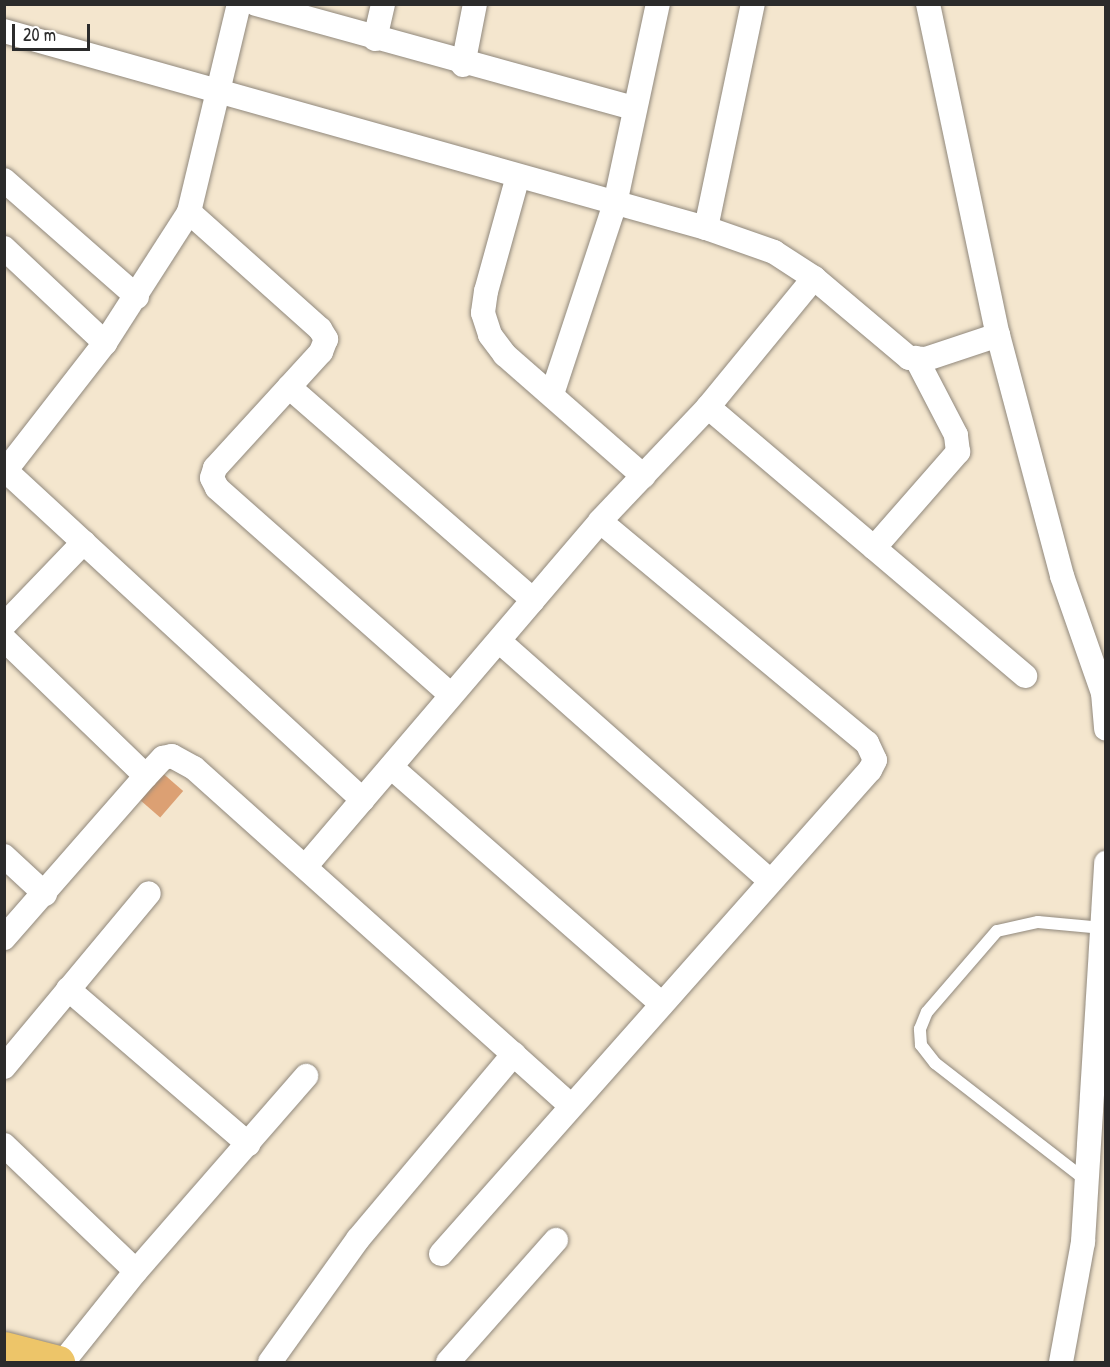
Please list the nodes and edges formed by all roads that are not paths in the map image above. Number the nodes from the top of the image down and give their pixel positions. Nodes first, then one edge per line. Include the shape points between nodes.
1 (239, 4) edge
2 (256, 4) edge
3 (383, 4) edge
4 (476, 4) edge
5 (658, 4) edge
6 (753, 4) edge
7 (928, 4) edge
8 (4, 31) edge
9 (375, 39) junction
10 (463, 64) junction
11 (221, 91) junction
12 (633, 108) junction
13 (518, 176) junction
14 (4, 180) edge
15 (615, 204) junction
16 (189, 212) junction
17 (706, 228) junction
18 (4, 248) edge
19 (814, 278) junction
20 (137, 297) junction
21 (998, 335) junction
22 (105, 343) junction
23 (916, 358) junction
24 (289, 387) junction
25 (552, 394) junction
26 (708, 407) junction
27 (5, 469) edge
28 (643, 476) junction
29 (600, 521) junction
30 (84, 542) junction
31 (874, 548) junction
32 (533, 600) junction
33 (4, 624) edge
34 (4, 639) edge
35 (499, 641) junction
36 (1025, 676) dead end
37 (1104, 693) edge
38 (450, 694) junction
39 (1106, 729) edge
40 (392, 767) junction
41 (146, 776) junction
42 (363, 800) junction
43 (4, 856) edge
44 (1106, 863) edge
45 (305, 867) junction
46 (771, 881) junction
47 (149, 893) dead end
48 (45, 894) junction
49 (1103, 928) junction
50 (4, 938) edge
51 (68, 989) junction
52 (662, 1004) junction
53 (514, 1054) junction
54 (4, 1067) edge
55 (306, 1076) dead end
56 (1100, 1095) edge
57 (570, 1105) junction
58 (248, 1144) junction
59 (4, 1145) edge
60 (1088, 1182) junction
61 (556, 1240) dead end
62 (441, 1254) dead end
63 (136, 1271) junction
64 (4, 1348) edge
65 (61, 1362) edge
66 (270, 1362) edge
67 (447, 1362) edge
68 (1061, 1362) edge

1 - 11 street
2 - 9 street
3 - 9 street
4 - 10 street
5 - 12 street
6 - 17 street
7 - 21 street
8 - 11 street
9 - 10 street
10 - 12 street
11 - 13 street
11 - 16 street
12 - 15 street
13 - 15 street
13 - 25 street via 483,313 490,335 506,355
14 - 20 street
15 - 17 street
15 - 25 street
16 - 20 street
16 - 24 street via 320,329 326,339 321,352
17 - 19 street via 774,252
18 - 22 street
19 - 23 street via 897,351
19 - 26 street
20 - 22 street
21 - 23 street via 926,359
21 - 37 street via 1062,576
22 - 27 street
23 - 31 street via 956,435 958,452
24 - 32 street
24 - 38 street via 215,468 212,478 217,488
25 - 28 street
26 - 28 street
26 - 31 street
27 - 30 street
28 - 29 street
29 - 32 street
29 - 46 street via 874,752 870,770
30 - 33 street
30 - 42 street
31 - 36 street
32 - 35 street
34 - 41 street
35 - 38 street
35 - 46 street
37 - 39 street
38 - 40 street
40 - 42 street
40 - 52 street
41 - 45 street via 163,758 181,759
41 - 48 street
42 - 45 street
43 - 48 street
44 - 49 street
45 - 53 street
46 - 52 street
47 - 51 street
48 - 50 street
49 - 56 street
49 - 60 lane via 1038,922 997,931 927,1012 920,1029 921,1045 935,1063
51 - 54 street
51 - 58 street
52 - 57 street
53 - 57 street
53 - 66 street via 358,1239
55 - 58 street
56 - 60 street
57 - 62 street
58 - 63 street
59 - 63 street
60 - 68 street via 1083,1242
61 - 67 street
63 - 65 street
64 - 65 highway

